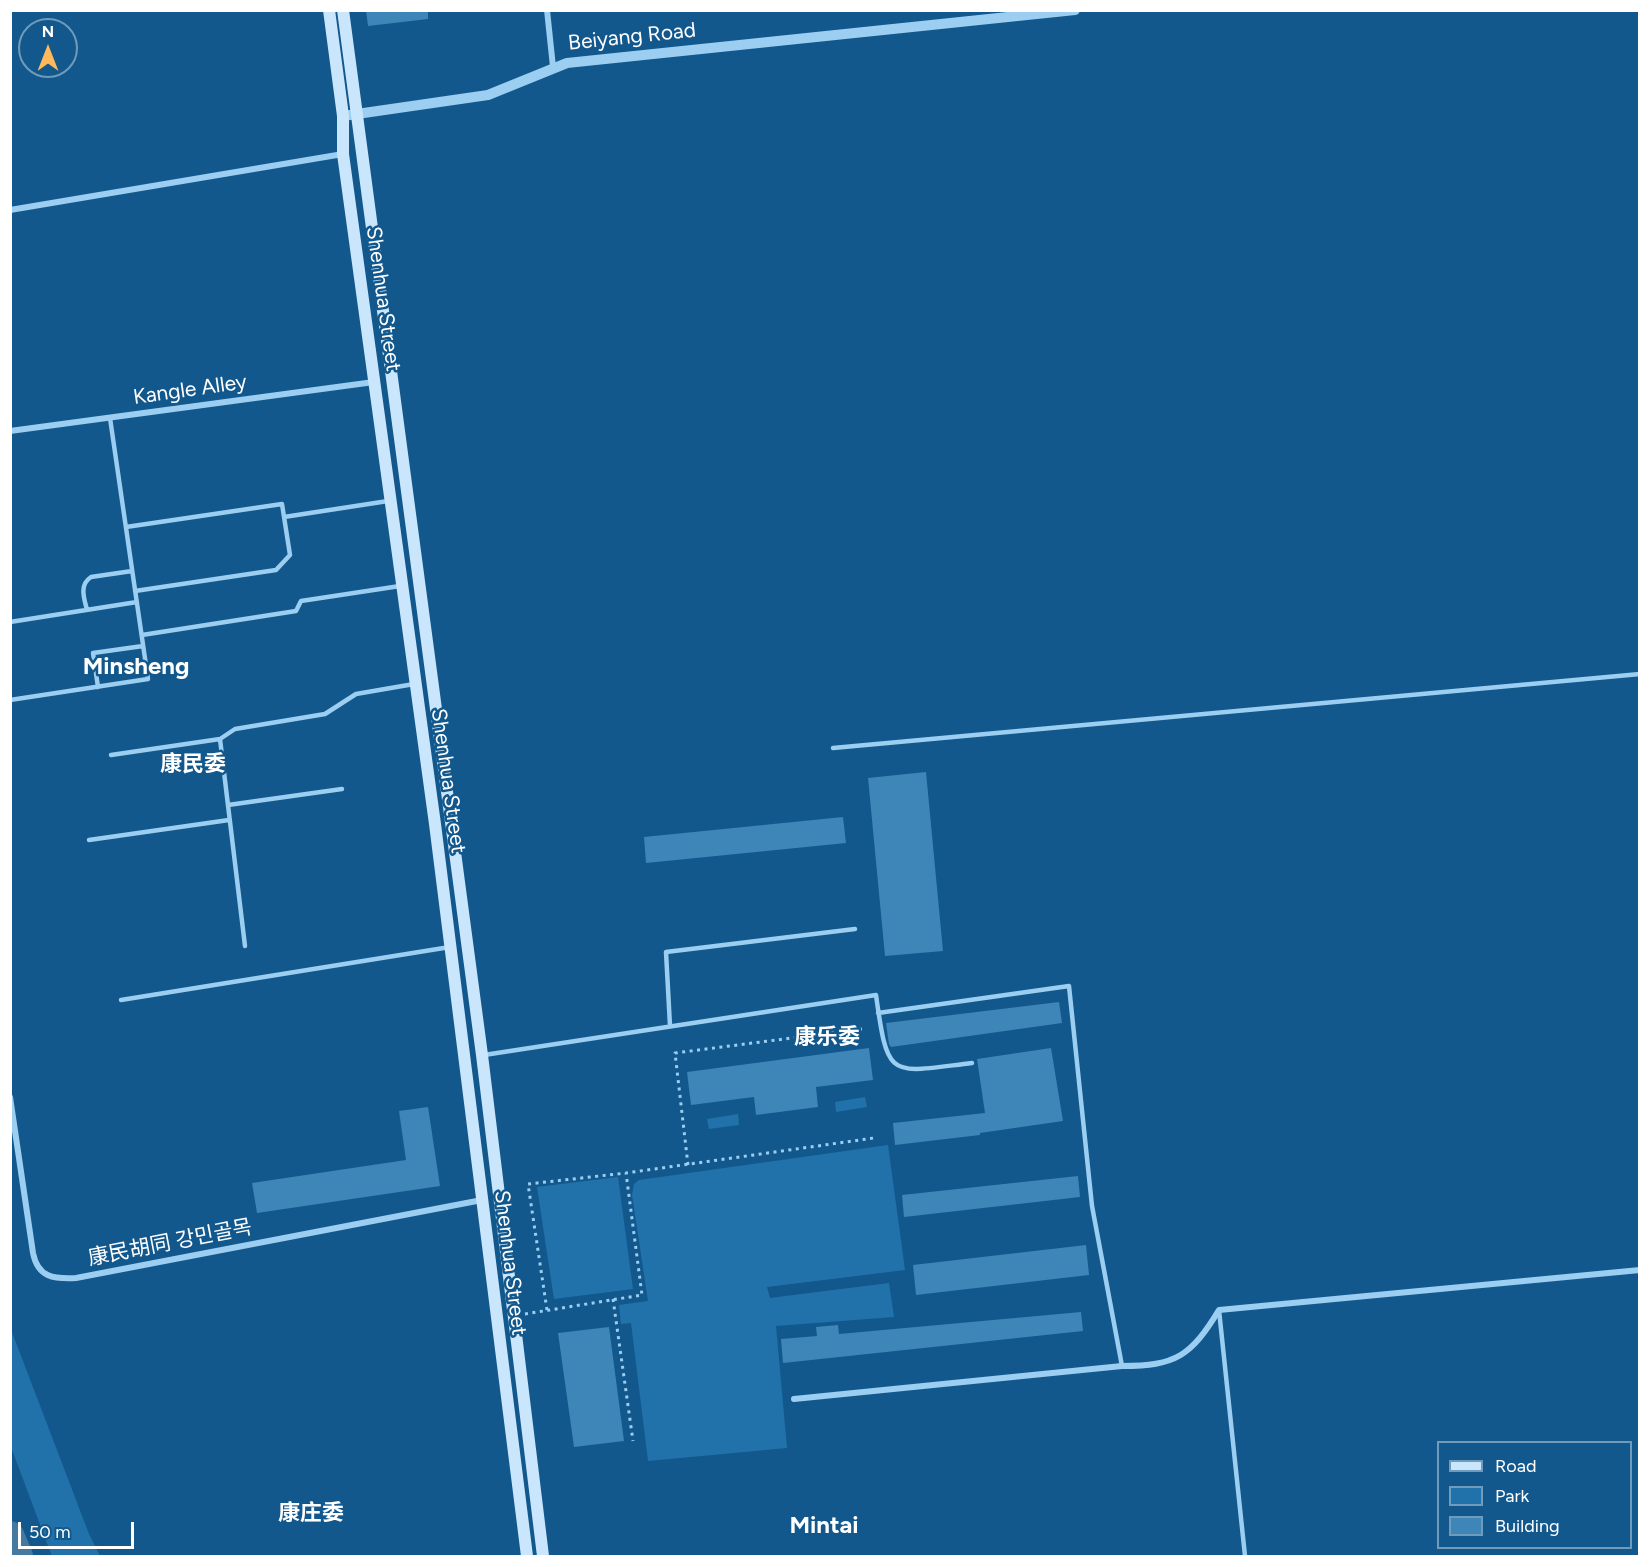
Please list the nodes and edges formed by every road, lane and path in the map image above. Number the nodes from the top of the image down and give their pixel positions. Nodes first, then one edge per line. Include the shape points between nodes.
1 (329, 10) edge
2 (343, 10) edge
3 (546, 10) edge
4 (1075, 10) edge
5 (1069, 11) edge
6 (553, 67) junction
7 (356, 114) junction
8 (343, 116) junction
9 (343, 154) junction
10 (10, 210) edge
11 (375, 381) junction
12 (110, 418) junction
13 (10, 431) edge
14 (391, 500) junction
15 (284, 517) junction
16 (126, 527) junction
17 (132, 571) junction
18 (402, 586) junction
19 (135, 591) junction
20 (137, 602) junction
21 (87, 610) junction
22 (10, 622) edge
23 (142, 634) junction
24 (143, 646) junction
25 (1640, 674) edge
26 (416, 684) junction
27 (98, 687) junction
28 (10, 700) edge
29 (219, 739) junction
30 (833, 748) dead end
31 (111, 756) dead end
32 (342, 789) dead end
33 (228, 805) junction
34 (229, 820) junction
35 (89, 840) dead end
36 (855, 929) dead end
37 (245, 946) dead end
38 (450, 947) junction
39 (121, 1000) dead end
40 (878, 1013) junction
41 (670, 1026) junction
42 (862, 1029) dead end
43 (482, 1055) junction
44 (972, 1063) dead end
45 (10, 1096) edge
46 (874, 1138) dead end
47 (688, 1165) junction
48 (626, 1173) junction
49 (482, 1200) junction
50 (1640, 1270) edge
51 (613, 1299) junction
52 (548, 1310) junction
53 (1219, 1310) junction
54 (512, 1317) junction
55 (1122, 1366) junction
56 (794, 1399) dead end
57 (633, 1441) dead end
58 (527, 1557) edge
59 (543, 1557) edge
60 (1245, 1557) edge

1 - 8 main road, Shenhua Street
2 - 7 main road, Shenhua Street
3 - 6 street
4 - 5 street, Beiyang Road
5 - 6 street, Beiyang Road
6 - 7 street, Beiyang Road via 488,95
7 - 8 street, Beiyang Road
7 - 43 main road, Shenhua Street
8 - 9 main road, Shenhua Street
9 - 10 street
9 - 11 main road, Shenhua Street
11 - 12 street, Kangle Alley
11 - 14 main road, Shenhua Street
12 - 13 street, Kangle Alley
12 - 16 lane
14 - 15 lane
14 - 18 main road, Shenhua Street
15 - 16 lane via 282,504
15 - 19 lane via 290,555 276,570
16 - 17 lane
17 - 19 lane
17 - 21 lane via 85,581
18 - 23 lane via 301,602 296,611
18 - 26 main road, Shenhua Street
19 - 20 lane
20 - 21 lane
20 - 23 lane
21 - 22 lane
23 - 24 lane
24 - 27 lane via 148,679
24 - 27 lane via 93,653
25 - 30 lane
26 - 29 lane via 356,694 325,714 235,729
26 - 38 main road, Shenhua Street
27 - 28 lane
29 - 31 lane
29 - 33 lane
32 - 33 lane
33 - 34 lane
34 - 35 lane
34 - 37 lane
36 - 41 lane via 666,952
38 - 39 lane
38 - 49 main road, Shenhua Street
40 - 41 lane via 876,995
40 - 44 lane via 884,1048 892,1063 900,1068 915,1070
40 - 55 lane via 1069,986 1092,1206
41 - 43 lane
42 - 47 path via 675,1053
43 - 54 main road, Shenhua Street
45 - 49 street, 康民胡同 강민골목 via 33,1253 39,1270 50,1277 76,1278
46 - 47 path
47 - 48 path
48 - 51 path via 642,1295
48 - 52 path via 528,1184
49 - 58 main road, Shenhua Street
50 - 53 street
51 - 52 path
51 - 57 path
52 - 54 path
53 - 55 street via 1200,1341 1181,1355 1151,1366
53 - 60 lane
54 - 59 main road, Shenhua Street
55 - 56 street

